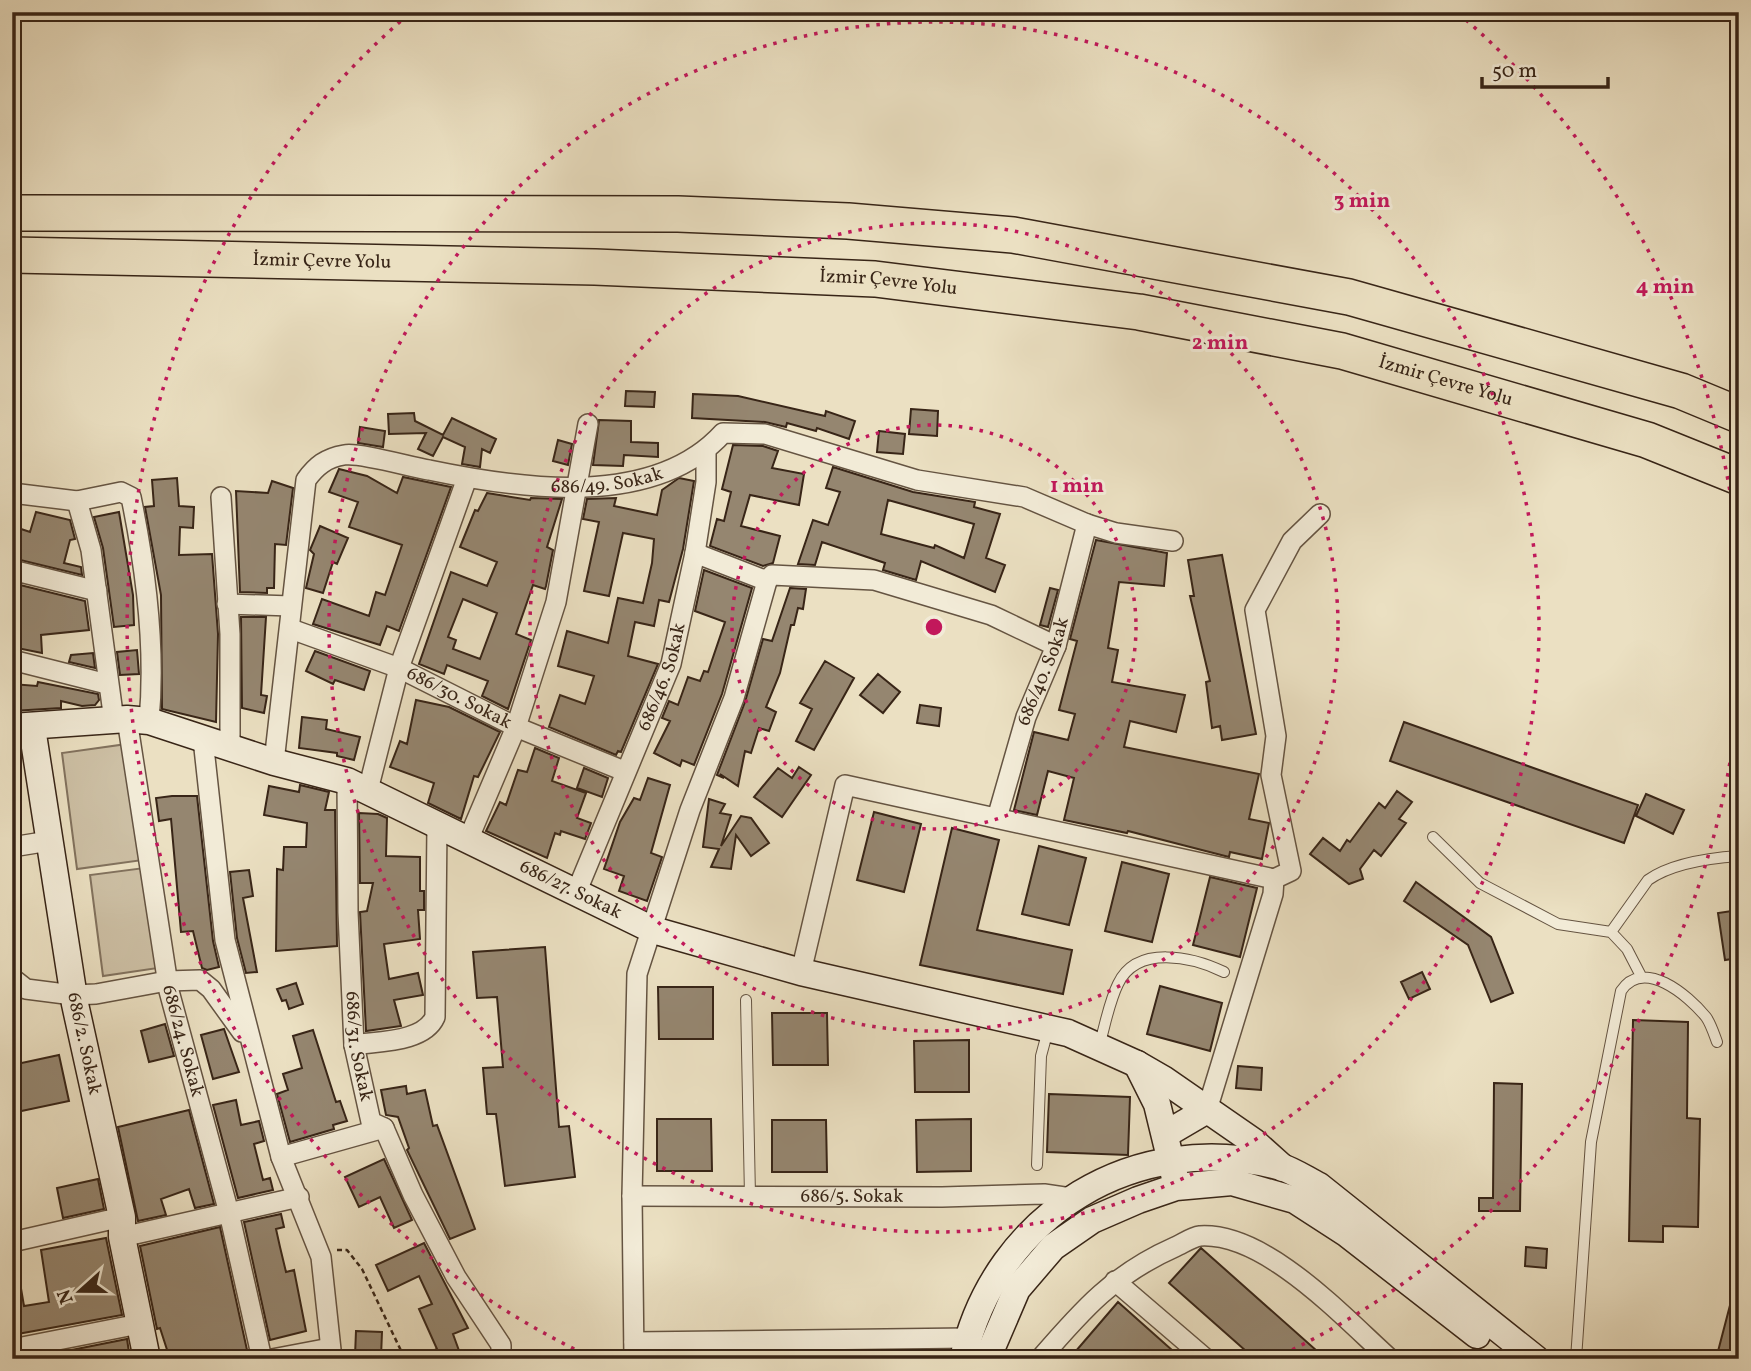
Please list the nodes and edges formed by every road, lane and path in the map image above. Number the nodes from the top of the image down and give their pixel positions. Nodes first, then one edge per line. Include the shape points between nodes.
1 (12, 212) edge
2 (12, 255) edge
3 (1739, 415) edge
4 (589, 424) dead end
5 (706, 452) junction
6 (1739, 477) edge
7 (467, 478) junction
8 (575, 488) junction
9 (12, 494) edge
10 (221, 497) dead end
11 (77, 501) junction
12 (1320, 514) dead end
13 (1087, 524) junction
14 (1173, 541) dead end
15 (695, 553) junction
16 (12, 570) edge
17 (767, 581) junction
18 (97, 591) junction
19 (227, 604) junction
20 (291, 606) junction
21 (291, 629) junction
22 (1056, 646) junction
23 (12, 660) edge
24 (399, 668) junction
25 (107, 684) junction
26 (130, 721) junction
27 (516, 727) junction
28 (22, 728) edge
29 (203, 739) junction
30 (230, 747) junction
31 (274, 761) junction
32 (624, 771) junction
33 (358, 785) junction
34 (997, 818) junction
35 (437, 825) junction
36 (1433, 837) dead end
37 (468, 840) junction
38 (49, 841) junction
39 (12, 847) edge
40 (1739, 856) edge
41 (1274, 879) junction
42 (576, 893) junction
43 (653, 930) junction
44 (1611, 932) junction
45 (801, 972) junction
46 (1224, 972) dead end
47 (1641, 976) junction
48 (12, 978) edge
49 (167, 981) junction
50 (73, 995) junction
51 (746, 1000) dead end
52 (1048, 1028) junction
53 (1717, 1042) dead end
54 (250, 1045) junction
55 (354, 1045) junction
56 (1099, 1047) junction
57 (1137, 1064) junction
58 (1217, 1117) junction
59 (384, 1128) junction
60 (1166, 1134) junction
61 (281, 1157) junction
62 (1171, 1160) junction
63 (1037, 1165) dead end
64 (1283, 1168) junction
65 (1232, 1170) junction
66 (1176, 1187) junction
67 (632, 1196) junction
68 (750, 1196) junction
69 (299, 1197) junction
70 (1072, 1198) junction
71 (229, 1213) junction
72 (122, 1227) junction
73 (12, 1242) edge
74 (319, 1250) junction
75 (1115, 1281) junction
76 (139, 1324) junction
77 (965, 1348) edge
78 (12, 1349) edge
79 (634, 1350) edge
80 (688, 1351) edge
81 (331, 1353) edge
82 (147, 1359) edge
83 (262, 1359) edge
84 (272, 1359) edge
85 (405, 1359) edge
86 (501, 1359) edge
87 (987, 1359) edge
88 (1040, 1359) edge
89 (1206, 1359) edge
90 (1390, 1359) edge
91 (1507, 1359) edge
92 (1536, 1359) edge
93 (1576, 1359) edge

1 - 3 highway via 678,214 848,221 1013,235 1349,298 1681,391
2 - 6 highway, İzmir Çevre Yolu via 595,267 862,279 1126,310 1342,351 1647,440
4 - 8 street
5 - 8 street, 686/49. Sokak via 652,478
5 - 13 street, 686/49. Sokak via 723,433 765,435 917,480 1024,497
5 - 15 street, 686/46. Sokak
7 - 8 street, 686/49. Sokak
7 - 20 street, 686/49. Sokak via 346,454 317,464 306,480
7 - 24 street, 686/31. Sokak
8 - 27 street via 555,602
9 - 11 street
10 - 19 street
11 - 18 street
11 - 26 street via 121,492 131,497 153,684
12 - 41 street via 1292,541 1255,610 1276,736 1271,775 1291,871
13 - 14 street, 686/49. Sokak
13 - 22 street, 686/40. Sokak
15 - 17 street
15 - 32 street, 686/46. Sokak via 671,664
16 - 18 street
17 - 22 street via 772,575 874,580 991,615
17 - 43 street via 734,698 690,810
18 - 25 street
19 - 20 street
19 - 30 street
20 - 21 street, 686/49. Sokak
21 - 24 street, 686/30. Sokak
21 - 31 street, 686/49. Sokak
22 - 34 street, 686/40. Sokak via 1026,717
23 - 25 street
24 - 27 street, 686/30. Sokak
24 - 33 street, 686/31. Sokak
25 - 26 street
26 - 28 street, 686/27. Sokak
26 - 29 street, 686/27. Sokak
26 - 49 street, 686/24. Sokak
27 - 32 street, 686/30. Sokak
27 - 37 street
28 - 38 street, 686/2. Sokak
29 - 30 street, 686/27. Sokak
29 - 54 street via 225,940
30 - 31 street, 686/27. Sokak
31 - 33 street, 686/27. Sokak
32 - 42 street, 686/46. Sokak
33 - 35 street, 686/27. Sokak
33 - 55 street, 686/31. Sokak via 348,912
34 - 41 street
34 - 45 street via 845,785
35 - 37 street, 686/27. Sokak
35 - 55 street via 435,1017 430,1028 419,1034
36 - 44 lane via 1480,883 1558,925
37 - 42 street, 686/27. Sokak
38 - 39 street
38 - 50 street, 686/2. Sokak
40 - 44 lane via 1712,858 1656,874
41 - 58 street
42 - 43 street, 686/27. Sokak
43 - 45 street, 686/27. Sokak
43 - 67 street via 636,974
44 - 47 lane via 1627,949
45 - 52 street, 686/27. Sokak
46 - 56 lane via 1201,960 1177,957 1158,957 1129,968 1118,984
47 - 53 lane via 1687,998 1706,1018
47 - 93 lane via 1627,981 1621,990 1591,1142
48 - 50 street via 26,989
49 - 50 street
49 - 54 street via 200,980 230,1013
49 - 71 street, 686/24. Sokak
50 - 72 street, 686/2. Sokak
51 - 68 lane
52 - 56 street, 686/27. Sokak
52 - 63 lane via 1041,1056
54 - 61 street
55 - 59 street, 686/31. Sokak via 371,1122
56 - 57 street, 686/27. Sokak
57 - 58 street, 686/27. Sokak
57 - 60 street
58 - 60 street
58 - 64 street, 686/27. Sokak
58 - 65 street via 1233,1140
59 - 61 street
59 - 86 street, 686/31. Sokak via 456,1277 501,1345
60 - 62 street
61 - 69 street
62 - 65 street
62 - 66 street
62 - 70 street via 1153,1163
64 - 65 street
64 - 92 street via 1320,1186
65 - 66 street
65 - 91 street via 1295,1200 1346,1233
66 - 87 street via 1092,1220 1053,1247 1017,1289
67 - 68 street, 686/5. Sokak
67 - 79 street
68 - 70 street, 686/5. Sokak via 1044,1194
69 - 71 street
69 - 74 street
70 - 77 street via 1023,1238 992,1282
71 - 72 street
71 - 83 street, 686/24. Sokak
72 - 73 street
72 - 76 street, 686/2. Sokak
74 - 81 street
74 - 85 path via 347,1251 362,1269
75 - 88 street
75 - 89 street
75 - 90 street via 1154,1256 1199,1236 1241,1243 1298,1277
76 - 78 street
76 - 82 street, 686/2. Sokak
77 - 80 street
79 - 80 street
81 - 84 street

